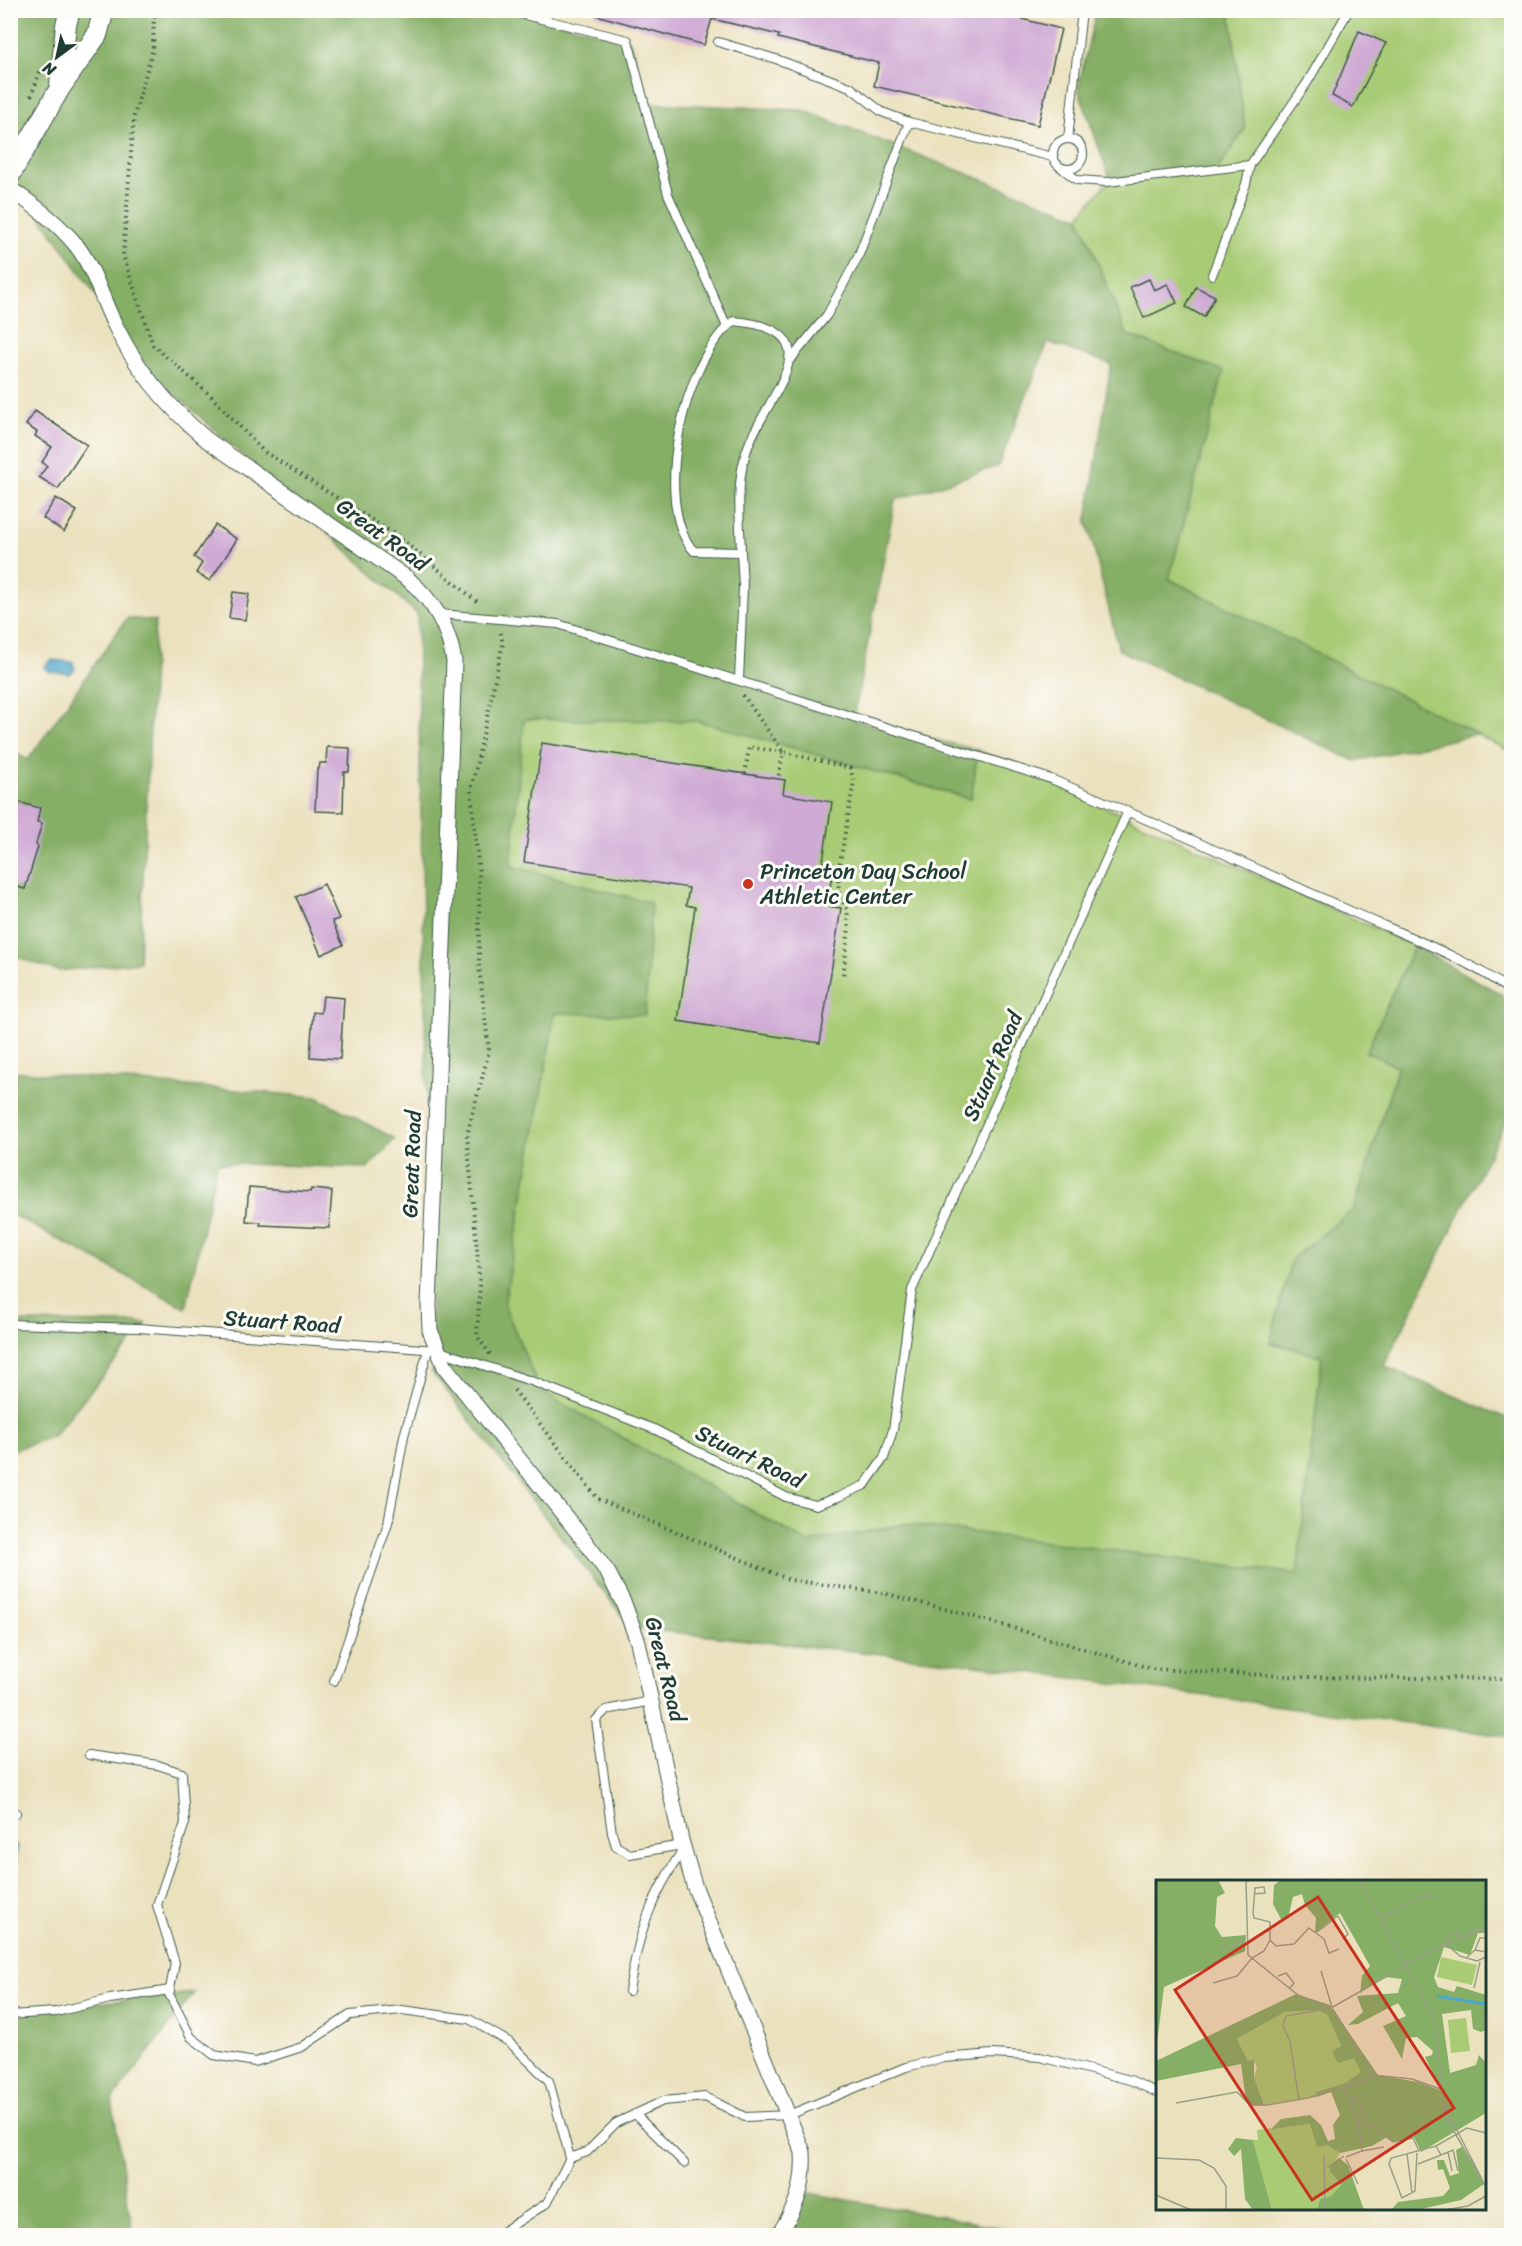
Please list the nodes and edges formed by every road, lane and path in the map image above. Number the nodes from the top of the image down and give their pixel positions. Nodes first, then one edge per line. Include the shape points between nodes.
1 (70, 10) edge
2 (104, 10) edge
3 (154, 10) edge
4 (504, 10) edge
5 (1082, 10) edge
6 (1349, 10) edge
7 (718, 42) dead end
8 (42, 69) dead end
9 (60, 88) junction
10 (27, 106) dead end
11 (909, 122) junction
12 (1068, 139) junction
13 (1053, 157) junction
14 (1250, 165) junction
15 (1063, 169) junction
16 (10, 175) edge
17 (10, 189) edge
18 (1212, 275) dead end
19 (727, 327) junction
20 (792, 358) junction
21 (741, 552) junction
22 (440, 614) junction
23 (498, 619) junction
24 (739, 680) junction
25 (783, 752) junction
26 (745, 774) dead end
27 (778, 779) dead end
28 (1128, 811) junction
29 (843, 976) dead end
30 (1512, 993) edge
31 (10, 1324) edge
32 (432, 1350) junction
33 (501, 1371) junction
34 (1512, 1679) edge
35 (334, 1681) dead end
36 (651, 1701) junction
37 (89, 1755) dead end
38 (683, 1847) junction
39 (170, 1990) junction
40 (629, 1991) dead end
41 (10, 2015) edge
42 (1156, 2092) edge
43 (635, 2114) junction
44 (789, 2115) junction
45 (570, 2158) junction
46 (684, 2163) dead end
47 (496, 2235) edge
48 (778, 2235) edge

1 - 9 street
2 - 9 street via 97,35
3 - 23 path via 153,48 134,116 123,255 153,345 209,394 263,451 399,537
4 - 19 lane via 628,40 668,194
5 - 12 lane
6 - 14 lane via 1308,83
7 - 11 lane via 850,87 882,111
8 - 10 path
9 - 16 street
11 - 13 lane
11 - 20 lane via 858,256 827,315
12 - 13 lane via 1055,147
12 - 15 lane via 1081,146 1083,155 1076,167
13 - 15 lane
14 - 15 lane via 1107,182 1077,180
14 - 18 lane
17 - 22 street, Great Road via 57,224 77,247 132,358 181,418 408,579
19 - 20 lane via 734,321 775,330 788,341
19 - 21 lane via 712,343 687,395 676,447 676,523 683,540 694,551
20 - 21 lane via 745,454 740,479
21 - 24 lane
22 - 23 lane
22 - 32 street, Great Road via 450,637 454,661 429,1305
23 - 24 lane via 558,624
23 - 33 path via 503,643 471,790 479,873 479,967 489,1051 467,1135 480,1284 477,1335
24 - 25 path via 744,697
24 - 28 lane via 1052,780
25 - 26 path via 749,747
25 - 27 path
25 - 29 path via 850,768 854,780 838,874 839,896 847,909 849,928
28 - 30 lane via 1394,931 1488,976
28 - 33 lane, Stuart Road via 912,1290 892,1430 884,1458 865,1485 816,1505 786,1497 656,1430
31 - 32 lane, Stuart Road via 138,1328
32 - 33 lane, Stuart Road
32 - 35 lane via 404,1436 388,1523
32 - 36 street, Great Road via 608,1573 638,1642
33 - 34 path via 598,1499 790,1580 894,1596 1153,1669 1303,1677
36 - 38 street, Great Road
36 - 38 lane via 606,1710 596,1720 612,1833 616,1846 630,1854
37 - 39 lane via 158,1765 182,1773 185,1823 157,1905 175,1963
38 - 40 lane via 647,1912
38 - 44 street, Great Road via 694,1885
39 - 41 lane via 56,2012
39 - 45 lane via 191,2037 214,2055 255,2062 302,2047 350,2014 402,2010 469,2019 509,2042 549,2081
42 - 44 lane via 1078,2065 1040,2057 992,2054 944,2058 906,2067
43 - 44 lane via 663,2101 705,2097 746,2117
43 - 45 lane via 616,2123 587,2152
43 - 46 lane
44 - 48 street, Great Road via 803,2152 804,2171 795,2211
45 - 47 lane via 547,2203

